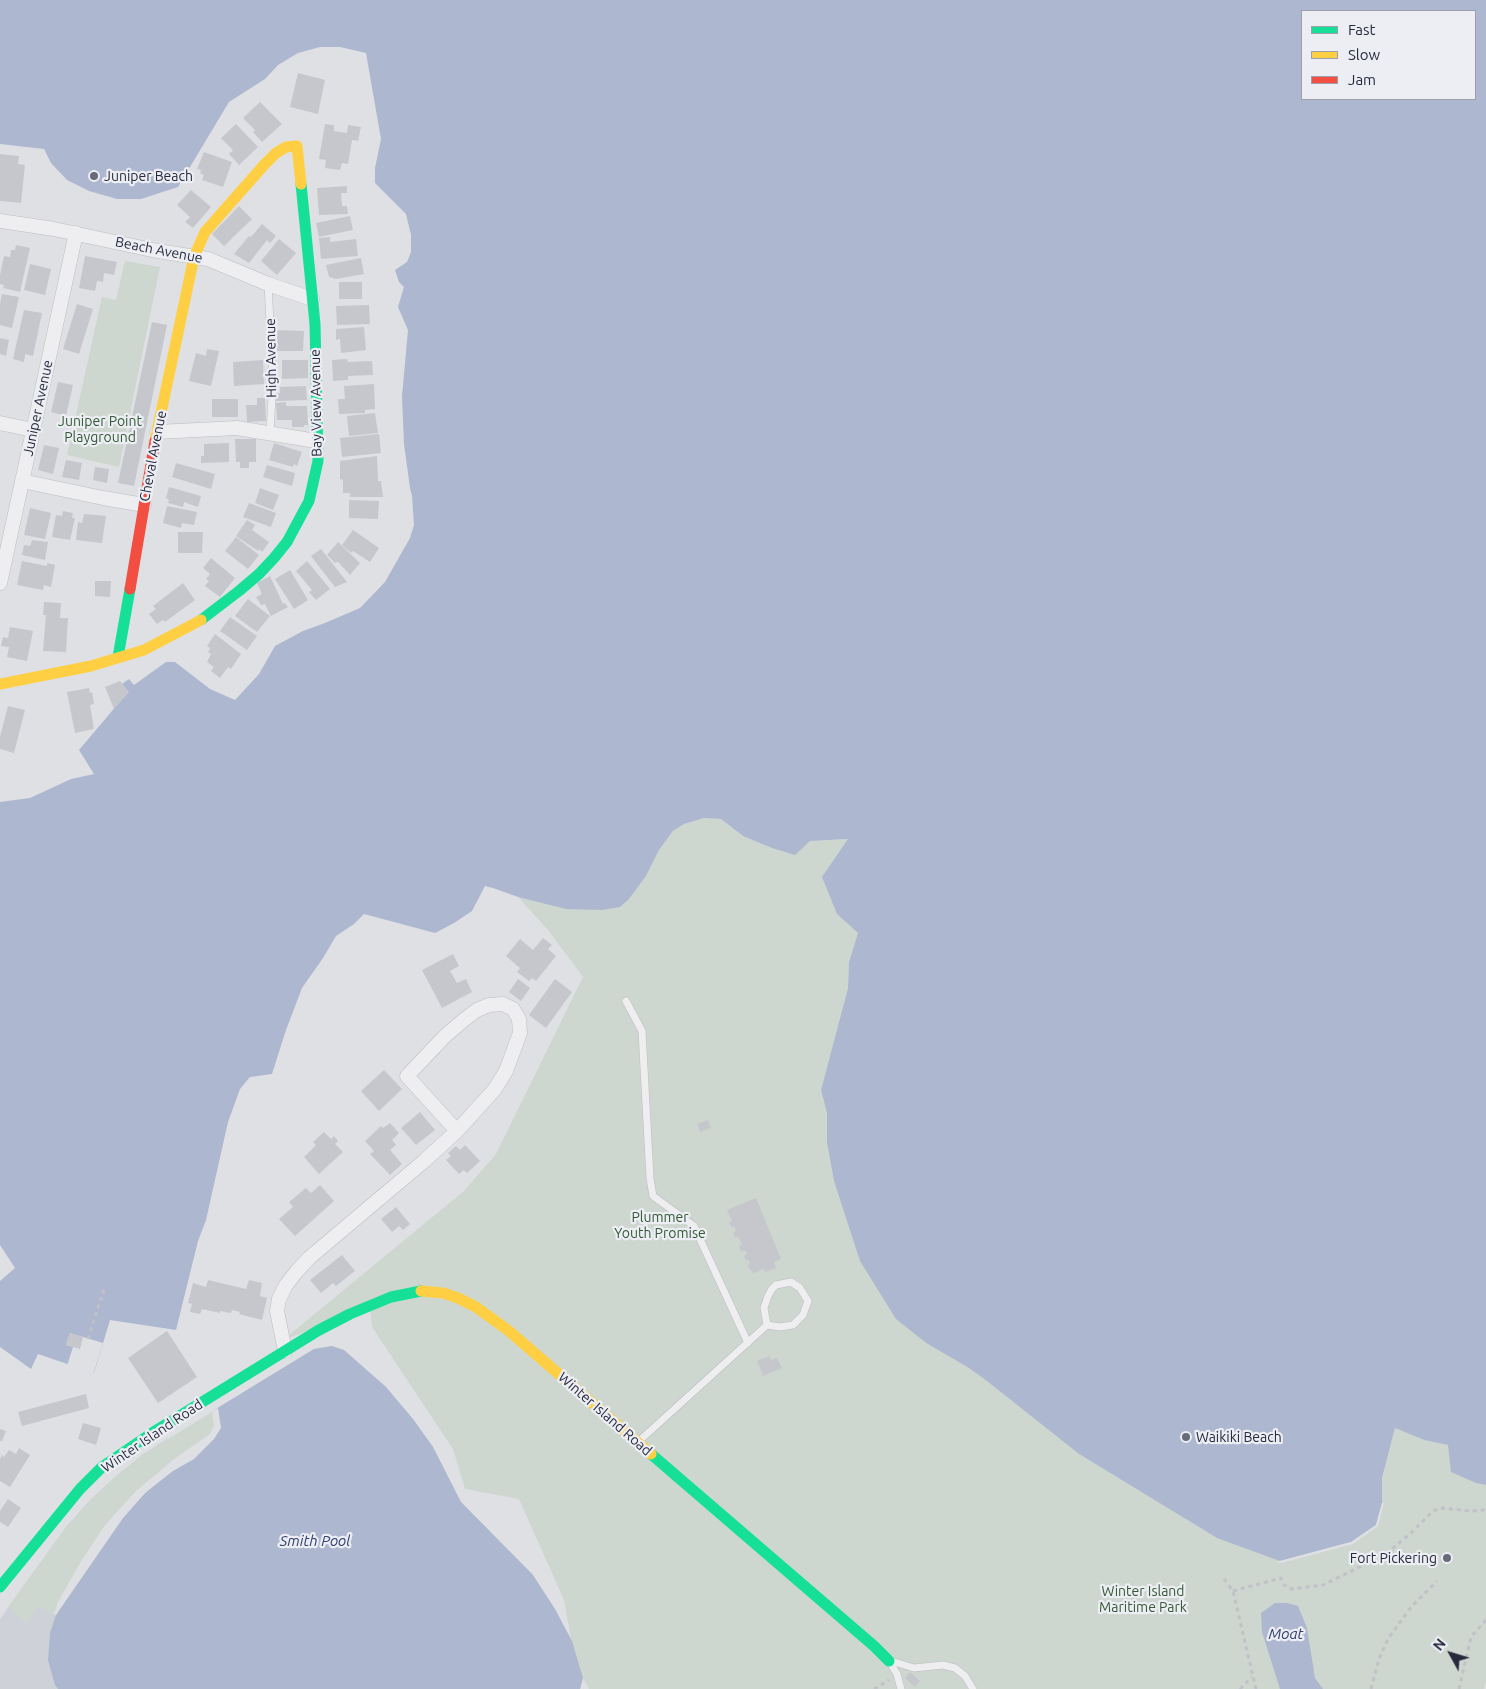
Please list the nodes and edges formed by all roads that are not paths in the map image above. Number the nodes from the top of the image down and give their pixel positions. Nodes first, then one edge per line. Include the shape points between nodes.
1 (1, 225) edge
2 (76, 233) junction
3 (194, 257) junction
4 (268, 284) junction
5 (312, 298) junction
6 (0, 423) edge
7 (33, 430) junction
8 (157, 432) junction
9 (270, 433) junction
10 (316, 442) junction
11 (22, 481) junction
12 (144, 505) junction
13 (0, 583) edge
14 (118, 657) junction
15 (0, 684) edge
16 (626, 1001) dead end
17 (457, 1131) junction
18 (767, 1325) junction
19 (748, 1343) junction
20 (285, 1351) junction
21 (638, 1442) junction
22 (0, 1587) edge
23 (889, 1661) junction
24 (902, 1689) edge
25 (974, 1689) edge

1 - 2 street, Beach Avenue via 31,224
2 - 3 street, Beach Avenue
2 - 7 street, Juniper Avenue
3 - 4 street, Beach Avenue via 223,264
3 - 5 street, Bay View Avenue via 206,232 264,165 286,147 297,146
3 - 8 street, Cheval Avenue
4 - 5 street, Beach Avenue
4 - 9 lane, High Avenue via 273,379
5 - 10 street, Bay View Avenue
6 - 7 street
7 - 11 street, Juniper Avenue
8 - 9 street via 237,428
8 - 12 street, Cheval Avenue
9 - 10 street
10 - 14 street, Bay View Avenue via 318,461 309,501 288,542 274,558 239,591 195,624 144,650
11 - 12 street
11 - 13 street, Juniper Avenue
12 - 14 street, Cheval Avenue
14 - 15 street, Bay View Avenue via 91,666
16 - 19 lane via 642,1031 653,1196 694,1226
17 - 17 street via 495,1089 515,1049 520,1033 519,1019 513,1009 503,1004 489,1005 464,1019 408,1076
17 - 20 street via 310,1258 286,1285 277,1311
18 - 18 lane via 793,1325 803,1315 808,1301 800,1288 790,1282 772,1289 764,1308
18 - 19 lane
19 - 21 lane
20 - 21 street, Winter Island Road via 350,1314 391,1297 424,1291 443,1293 476,1307 509,1331
20 - 22 street, Winter Island Road via 152,1432 102,1467 80,1489
21 - 23 street, Winter Island Road
23 - 24 lane, Winter Island Road
23 - 25 lane, Winter Island Road via 914,1668 943,1665 955,1668 966,1676

